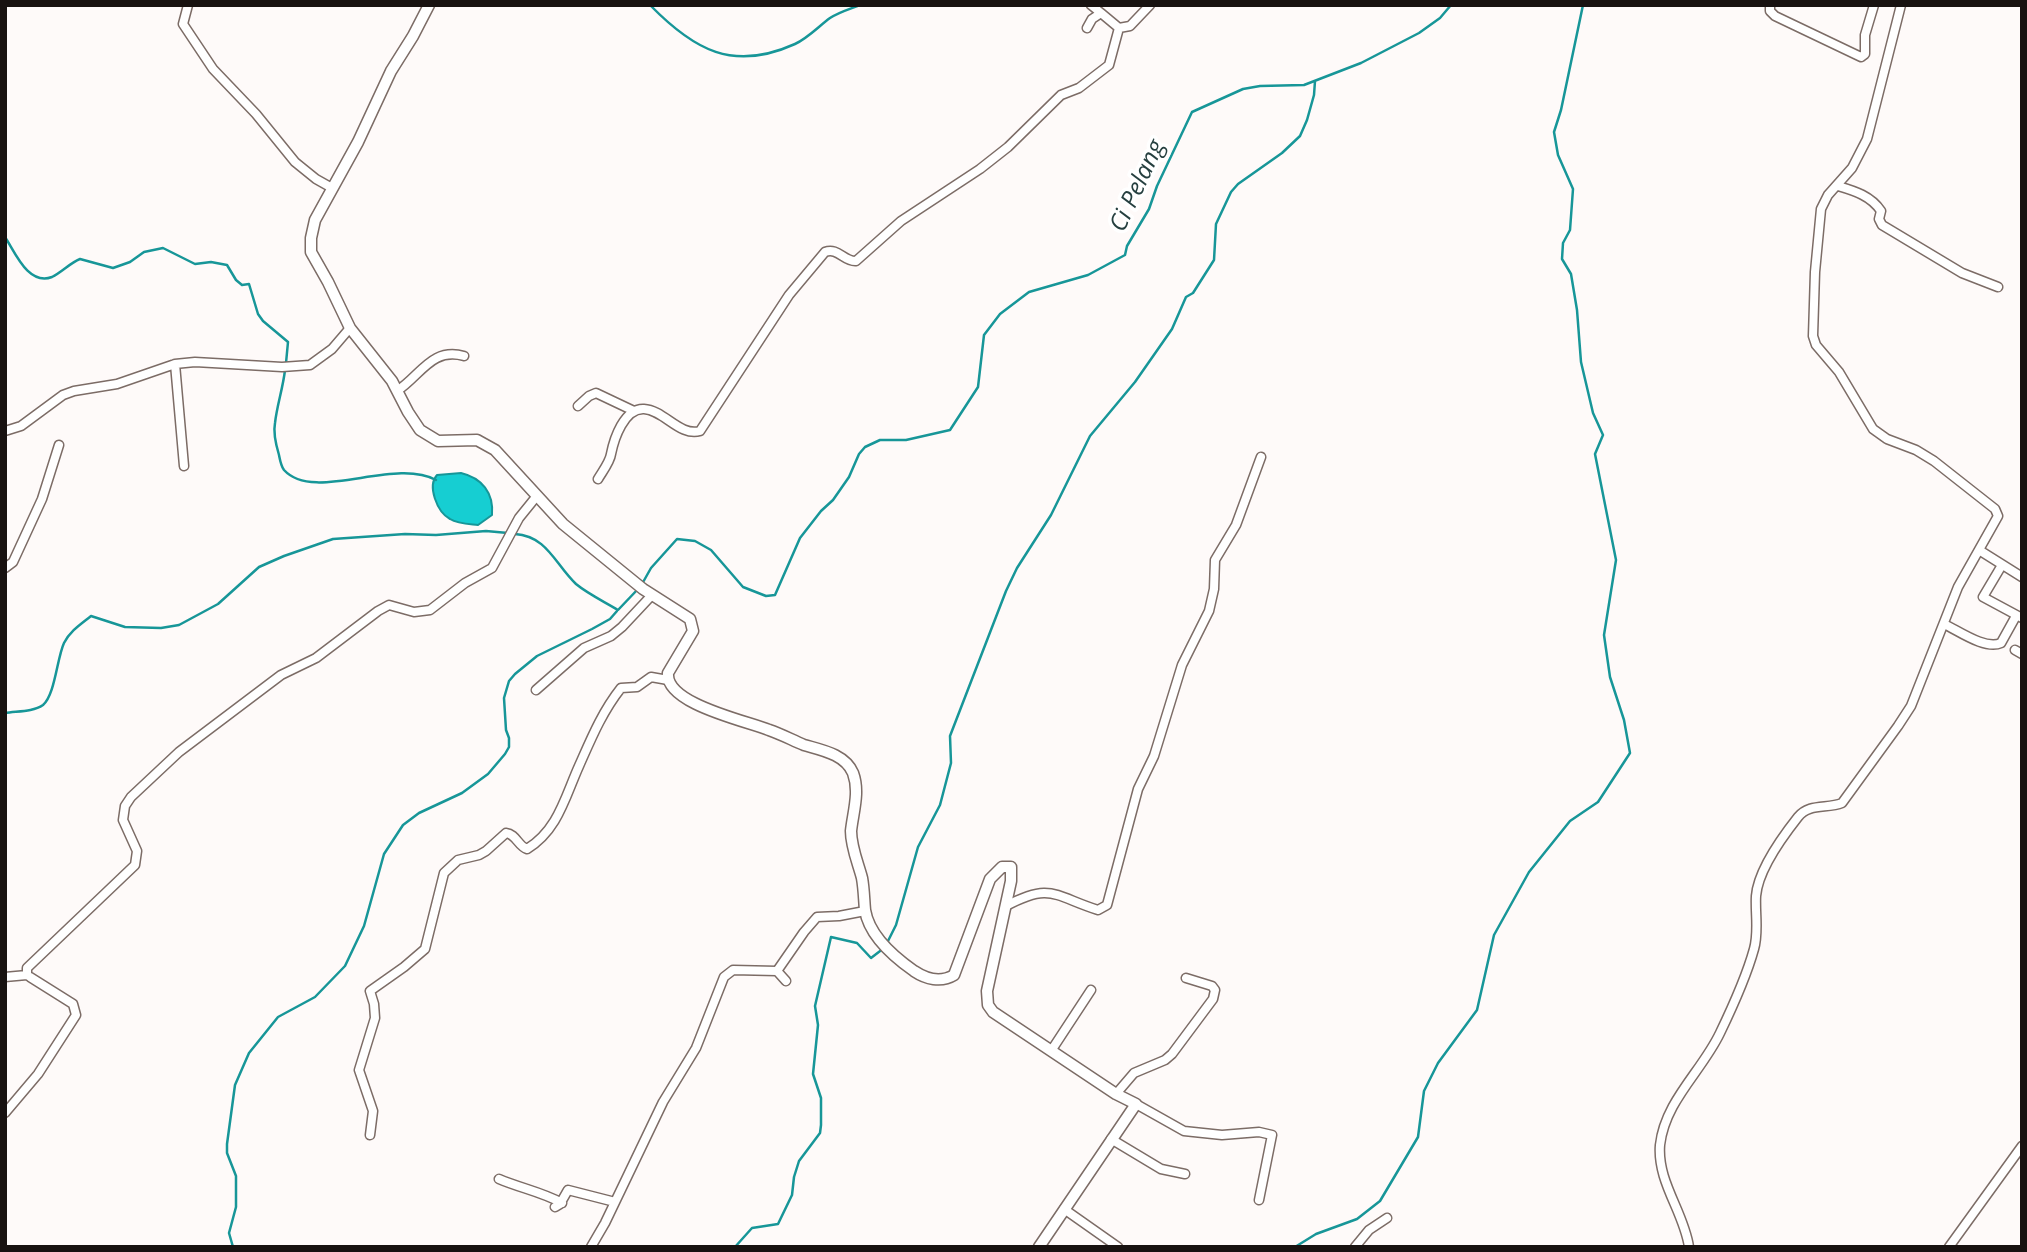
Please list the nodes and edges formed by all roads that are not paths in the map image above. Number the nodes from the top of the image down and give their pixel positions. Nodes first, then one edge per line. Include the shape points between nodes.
1 (188, 5) edge
2 (429, 5) edge
3 (1091, 5) edge
4 (1150, 5) edge
5 (1770, 5) edge
6 (1874, 5) edge
7 (1901, 5) edge
8 (1101, 13) junction
9 (1087, 28) dead end
10 (1119, 28) junction
11 (1838, 186) junction
12 (332, 188) junction
13 (1998, 288) dead end
14 (350, 328) junction
15 (464, 356) dead end
16 (175, 364) junction
17 (397, 391) junction
18 (578, 406) dead end
19 (634, 411) junction
20 (5, 431) edge
21 (59, 445) dead end
22 (1261, 457) dead end
23 (184, 467) dead end
24 (598, 479) dead end
25 (536, 497) junction
26 (1979, 550) junction
27 (2002, 565) junction
28 (5, 568) edge
29 (2022, 577) edge
30 (652, 595) junction
31 (2019, 617) edge
32 (1944, 624) junction
33 (667, 680) junction
34 (536, 691) dead end
35 (1006, 906) junction
36 (865, 911) junction
37 (777, 971) junction
38 (27, 975) junction
39 (5, 977) edge
40 (1186, 978) dead end
41 (786, 982) dead end
42 (1091, 990) dead end
43 (1051, 1051) junction
44 (1116, 1094) junction
45 (1136, 1104) junction
46 (5, 1113) edge
47 (370, 1135) dead end
48 (1111, 1139) junction
49 (2022, 1146) edge
50 (1185, 1174) dead end
51 (499, 1179) dead end
52 (1259, 1200) dead end
53 (615, 1202) junction
54 (1064, 1209) junction
55 (1387, 1218) dead end
56 (591, 1247) edge
57 (1039, 1247) edge
58 (1118, 1247) edge
59 (1355, 1247) edge
60 (1689, 1247) edge
61 (1949, 1247) edge

1 - 12 street via 183,24 213,69 295,162
2 - 12 street
3 - 8 street
4 - 10 street via 1130,26
5 - 6 street via 1775,16 1861,57
7 - 11 street via 1867,139
8 - 9 street
8 - 10 street
10 - 19 street via 1109,65 1079,88 1061,95 980,169 901,221 856,261 835,251 825,252 789,295 700,430 691,432 648,409
11 - 13 street via 1877,205 1882,225 1962,273
11 - 26 street via 1821,209 1814,340 1873,429 1934,461 1995,509 1997,520
12 - 14 street via 315,220 310,248
14 - 16 street via 321,359 303,367
14 - 17 street
15 - 17 street via 438,356
16 - 20 street via 117,384 63,395 21,426
16 - 23 street
17 - 25 street via 424,433 443,442 483,442 505,458
18 - 19 street via 596,393
19 - 24 street
21 - 28 street via 42,499 13,562
22 - 35 street via 1236,526 1215,560 1209,611 1182,664 1154,756 1138,789 1107,905 1098,910 1036,892
25 - 30 street
25 - 38 street via 492,568 430,610 414,612 389,605 378,611 316,659 281,675 179,752 131,797 123,820 137,851 135,865 29,965
26 - 27 street
26 - 32 street
27 - 29 street
27 - 31 street via 1983,597
30 - 33 street via 690,619 693,626
30 - 34 street via 622,627 588,645
31 - 32 street via 1997,646
32 - 60 street via 1898,726 1842,803 1800,814 1760,877 1755,944 1739,990 1718,1037 1673,1108 1661,1142 1663,1175
33 - 36 street via 699,705 833,755 849,767 856,793 851,836
33 - 47 street via 651,677 637,687 621,688 601,717 562,810 532,846 525,848 506,833 486,851 462,858 444,873 425,949 370,991 375,1018 359,1070 373,1111
35 - 36 street via 1013,873 1008,866 990,878 956,971 940,979 920,974 899,960 878,936
35 - 43 street via 986,991 988,1005
36 - 37 street via 817,917
37 - 41 street
37 - 53 street via 733,970 724,977 701,1038 663,1102
38 - 39 street
38 - 46 street via 69,1000 76,1015 38,1074
40 - 44 street via 1212,986 1213,999 1172,1054 1134,1073
42 - 43 street
43 - 44 street
44 - 45 street
45 - 48 street
45 - 52 street via 1184,1131 1272,1135
48 - 50 street via 1161,1169
48 - 54 street
49 - 61 street
51 - 53 street via 546,1195 558,1205 568,1190
53 - 56 street
54 - 57 street
54 - 58 street
55 - 59 street

